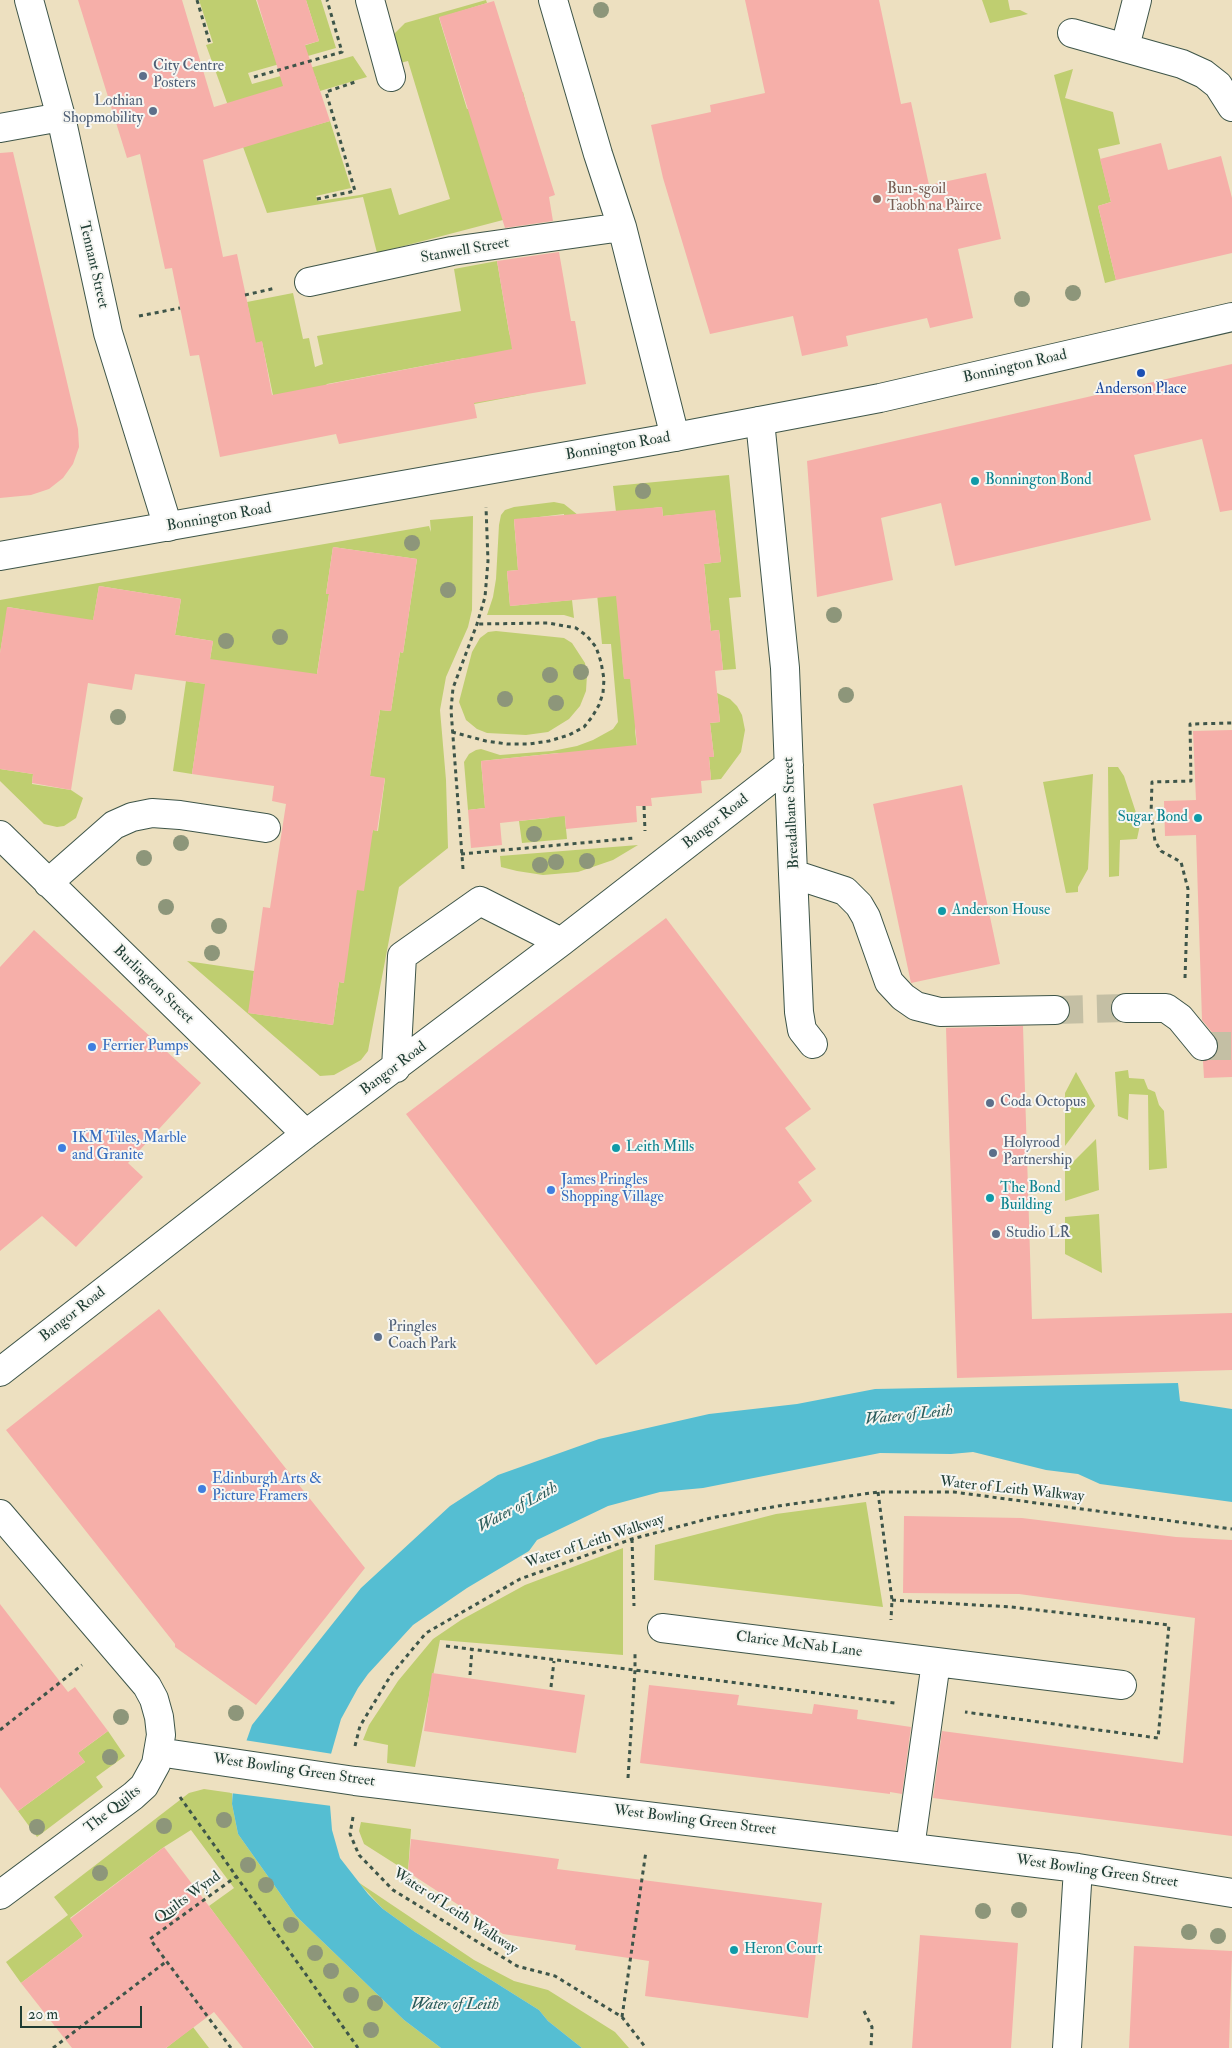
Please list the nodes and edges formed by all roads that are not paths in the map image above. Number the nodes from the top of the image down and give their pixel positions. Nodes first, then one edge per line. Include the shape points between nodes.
1 (29, 0) edge
2 (370, 0) edge
3 (553, 0) edge
4 (1137, 0) edge
5 (1072, 33) dead end
6 (1126, 48) junction
7 (390, 74) road end
8 (1232, 107) edge
9 (61, 116) junction
10 (0, 128) edge
11 (622, 227) junction
12 (309, 282) dead end
13 (1232, 317) edge
14 (760, 421) junction
15 (675, 437) junction
16 (168, 527) junction
17 (0, 556) edge
18 (789, 765) junction
19 (266, 828) dead end
20 (0, 835) edge
21 (793, 874) junction
22 (48, 883) junction
23 (561, 942) junction
24 (1126, 1008) tunnel mouth
25 (1055, 1010) tunnel mouth
26 (814, 1044) dead end
27 (1203, 1046) dead end
28 (396, 1068) junction
29 (306, 1134) junction
30 (0, 1372) edge
31 (0, 1514) edge
32 (662, 1628) dead end
33 (936, 1662) junction
34 (1122, 1685) dead end
35 (157, 1758) junction
36 (910, 1848) junction
37 (1078, 1868) junction
38 (1232, 1893) edge
39 (0, 1896) edge
40 (1067, 2048) edge

1 - 9 street, Tennant Street
2 - 7 street
3 - 11 street
4 - 6 street
5 - 6 street
6 - 8 street via 1182,64 1204,74 1218,85
9 - 10 street
9 - 16 street, Tennant Street via 108,333
11 - 12 street, Stanwell Street via 452,251
11 - 15 street
13 - 14 street, Bonnington Road via 880,398
14 - 15 street, Bonnington Road
14 - 18 street, Breadalbane Street via 786,668
15 - 16 street, Bonnington Road
16 - 17 street, Bonnington Road
18 - 21 street, Breadalbane Street
18 - 23 street, Bangor Road
19 - 22 street via 180,815 132,817 114,825
20 - 22 street, Burlington Street
21 - 25 street, Breadalbane Street via 845,891 859,905 890,982 916,1006 940,1012
21 - 26 street via 799,1012 802,1030
22 - 29 street, Burlington Street
23 - 28 street, Bangor Road
23 - 28 street via 480,900 402,956
24 - 27 street via 1166,1008 1180,1018
28 - 29 street, Bangor Road
29 - 30 street, Bangor Road
31 - 35 street, The Quilts via 147,1686 159,1717 161,1735
32 - 33 street, Clarice McNab Lane
33 - 34 street, Clarice McNab Lane
33 - 36 street
35 - 36 street, West Bowling Green Street via 228,1762 364,1782
35 - 39 street, The Quilts via 144,1786 133,1796
36 - 37 street, West Bowling Green Street
37 - 38 street, West Bowling Green Street
37 - 40 street

